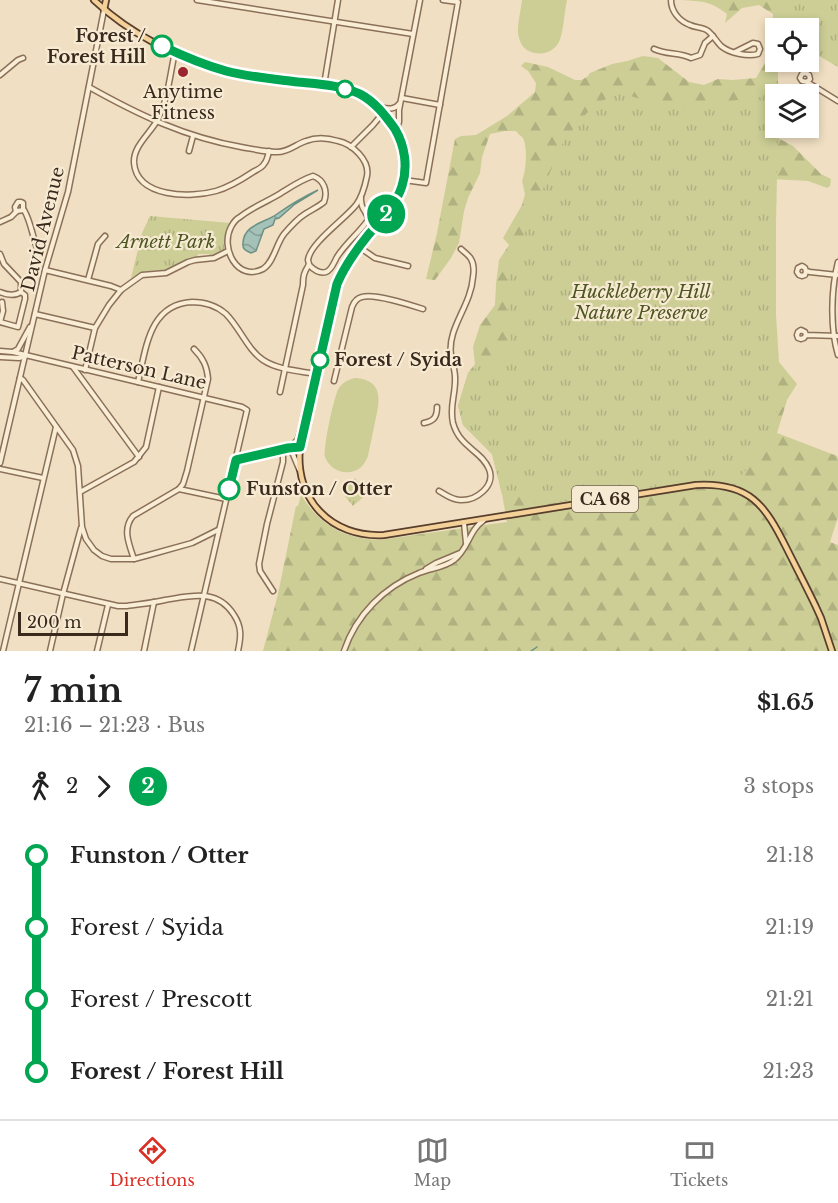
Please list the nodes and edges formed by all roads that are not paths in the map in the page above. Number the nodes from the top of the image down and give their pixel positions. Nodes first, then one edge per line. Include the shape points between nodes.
1 (94, 0) edge
2 (106, 0) edge
3 (197, 0) edge
4 (338, 0) edge
5 (420, 0) edge
6 (443, 0) edge
7 (671, 0) edge
8 (104, 10) junction
9 (335, 21) junction
10 (413, 34) junction
11 (712, 36) junction
12 (654, 49) dead end
13 (175, 52) junction
14 (735, 52) junction
15 (23, 58) dead end
16 (0, 75) edge
17 (807, 82) dead end
18 (324, 85) junction
19 (89, 87) junction
20 (402, 98) junction
21 (838, 101) edge
22 (440, 105) junction
23 (378, 107) junction
24 (383, 113) junction
25 (156, 122) junction
26 (396, 131) junction
27 (193, 136) junction
28 (351, 147) junction
29 (189, 151) dead end
30 (269, 151) junction
31 (404, 180) junction
32 (361, 196) junction
33 (354, 208) junction
34 (23, 210) junction
35 (363, 210) junction
36 (16, 212) junction
37 (0, 222) edge
38 (105, 236) dead end
39 (359, 247) junction
40 (37, 248) dead end
41 (461, 249) dead end
42 (228, 251) junction
43 (0, 254) edge
44 (838, 262) edge
45 (309, 265) junction
46 (408, 266) dead end
47 (45, 270) junction
48 (806, 271) dead end
49 (837, 274) edge
50 (88, 279) junction
51 (121, 290) junction
52 (0, 292) edge
53 (21, 292) junction
54 (6, 295) junction
55 (1, 302) edge
56 (423, 309) dead end
57 (35, 314) junction
58 (33, 321) junction
59 (0, 322) edge
60 (95, 328) junction
61 (806, 335) dead end
62 (836, 337) edge
63 (194, 349) dead end
64 (0, 351) edge
65 (13, 352) junction
66 (838, 355) edge
67 (26, 356) junction
68 (0, 357) edge
69 (73, 367) junction
70 (285, 368) junction
71 (85, 369) junction
72 (316, 374) junction
73 (20, 378) junction
74 (334, 381) dead end
75 (138, 382) junction
76 (159, 387) junction
77 (280, 392) dead end
78 (203, 397) junction
79 (437, 407) dead end
80 (307, 416) junction
81 (424, 423) dead end
82 (56, 426) junction
83 (300, 447) junction
84 (286, 448) junction
85 (139, 457) junction
86 (236, 460) junction
87 (0, 463) edge
88 (0, 469) edge
89 (299, 469) junction
90 (43, 478) junction
91 (178, 489) junction
92 (80, 492) junction
93 (439, 492) dead end
94 (226, 498) junction
95 (485, 519) junction
96 (464, 523) junction
97 (82, 527) junction
98 (219, 529) junction
99 (466, 544) junction
100 (134, 559) junction
101 (0, 579) edge
102 (19, 584) junction
103 (273, 591) dead end
104 (63, 594) junction
105 (203, 596) junction
106 (154, 602) junction
107 (108, 605) junction
108 (3, 651) edge
109 (50, 651) edge
110 (97, 651) edge
111 (144, 651) edge
112 (190, 651) edge
113 (238, 651) edge
114 (344, 651) edge
115 (832, 651) edge

1 - 8 main road, CA 68
2 - 8 main road, David Avenue
3 - 9 street
4 - 9 street
5 - 10 street
6 - 22 street via 458,2
7 - 11 street via 673,11 684,22
8 - 13 main road, CA 68
8 - 19 street, David Avenue
9 - 10 street
9 - 18 street
10 - 20 street
11 - 12 street via 701,53 691,58
11 - 14 street
13 - 18 main road, CA 68 via 226,71
13 - 25 street
14 - 14 street via 753,43 760,49 755,55
15 - 16 street
17 - 21 street
18 - 23 main road, CA 68 via 344,88
19 - 25 street
19 - 47 street, David Avenue via 68,192
20 - 22 street
20 - 23 street via 394,108
20 - 26 street
22 - 31 street via 426,183
23 - 24 main road, CA 68
24 - 26 main road, CA 68
24 - 28 street
25 - 27 street
25 - 30 street via 137,148 134,164 142,180 164,192 194,195 225,188 264,165
26 - 31 main road, CA 68 via 403,146
27 - 29 street
27 - 30 street
28 - 30 street via 338,141 315,139 289,150
28 - 32 street via 367,165
31 - 39 main road, CA 68 via 395,201
32 - 33 street
32 - 35 street
33 - 35 street
33 - 45 street via 320,241 309,257
34 - 36 street
34 - 36 street via 23,203 18,202
34 - 40 street
35 - 45 street via 368,217 366,222 329,270 322,272
36 - 37 street
38 - 50 street via 98,244
39 - 46 street via 375,258
39 - 72 main road, CA 68 via 337,284
41 - 93 street via 472,260 474,274 470,297 451,341 456,379 451,414 460,438 486,463 491,478 483,491 467,500 452,499
42 - 42 street via 246,272 268,265 287,230 325,200 322,183 311,177 238,218 228,234
42 - 51 street via 214,258 188,262 166,273 144,274
43 - 53 street via 21,282
44 - 49 street
45 - 70 street via 304,273
47 - 50 street
47 - 57 street, David Avenue
48 - 49 street
49 - 62 street via 832,309
50 - 51 street
51 - 60 street
52 - 54 street
53 - 54 street
53 - 59 street via 25,299 18,327
54 - 55 street
55 - 59 street
56 - 74 street via 368,296 357,299
57 - 58 street, David Avenue
57 - 60 street
58 - 65 street
58 - 67 street, David Avenue
60 - 71 street
61 - 62 street
62 - 66 street
63 - 78 street via 204,360 207,372
64 - 65 street
65 - 67 street
67 - 68 street
67 - 69 street, Patterson Lane
67 - 73 street, David Avenue
69 - 71 street, Patterson Lane
69 - 85 street
70 - 72 street
70 - 75 street via 261,359 218,308 188,303 170,309 155,322
70 - 77 street
71 - 75 street, Patterson Lane
72 - 80 main road, CA 68
73 - 82 street
73 - 87 street, David Avenue
75 - 76 street, Patterson Lane
76 - 78 street, Patterson Lane
76 - 85 street via 146,447
78 - 86 street, Patterson Lane via 246,409
78 - 91 street via 187,471
79 - 81 street via 434,419
80 - 83 main road, CA 68
80 - 84 street via 295,443
82 - 90 street
82 - 92 street via 76,458
83 - 84 street
83 - 89 main road, CA 68
84 - 86 street
84 - 89 street
84 - 103 street via 260,559 260,571
85 - 92 street
86 - 94 street
88 - 90 street
89 - 96 main road, CA 68 via 303,487 314,506 327,519 363,535
90 - 102 street
91 - 94 street
91 - 100 street via 128,522 127,538
92 - 97 street
94 - 98 street
95 - 96 main road, CA 68
95 - 99 street
95 - 115 main road, CA 68 via 696,485 732,488 754,500 770,516 821,618
96 - 99 street
97 - 100 street via 97,553 111,559
97 - 104 street
98 - 100 street via 185,545
98 - 105 street
99 - 114 street via 462,552 398,584 372,605 353,630
101 - 102 street
102 - 104 street
102 - 108 street
104 - 107 street
104 - 109 street
105 - 106 street
105 - 112 street
105 - 113 street via 222,601 236,618 241,634
106 - 107 street
106 - 111 street
107 - 110 street

